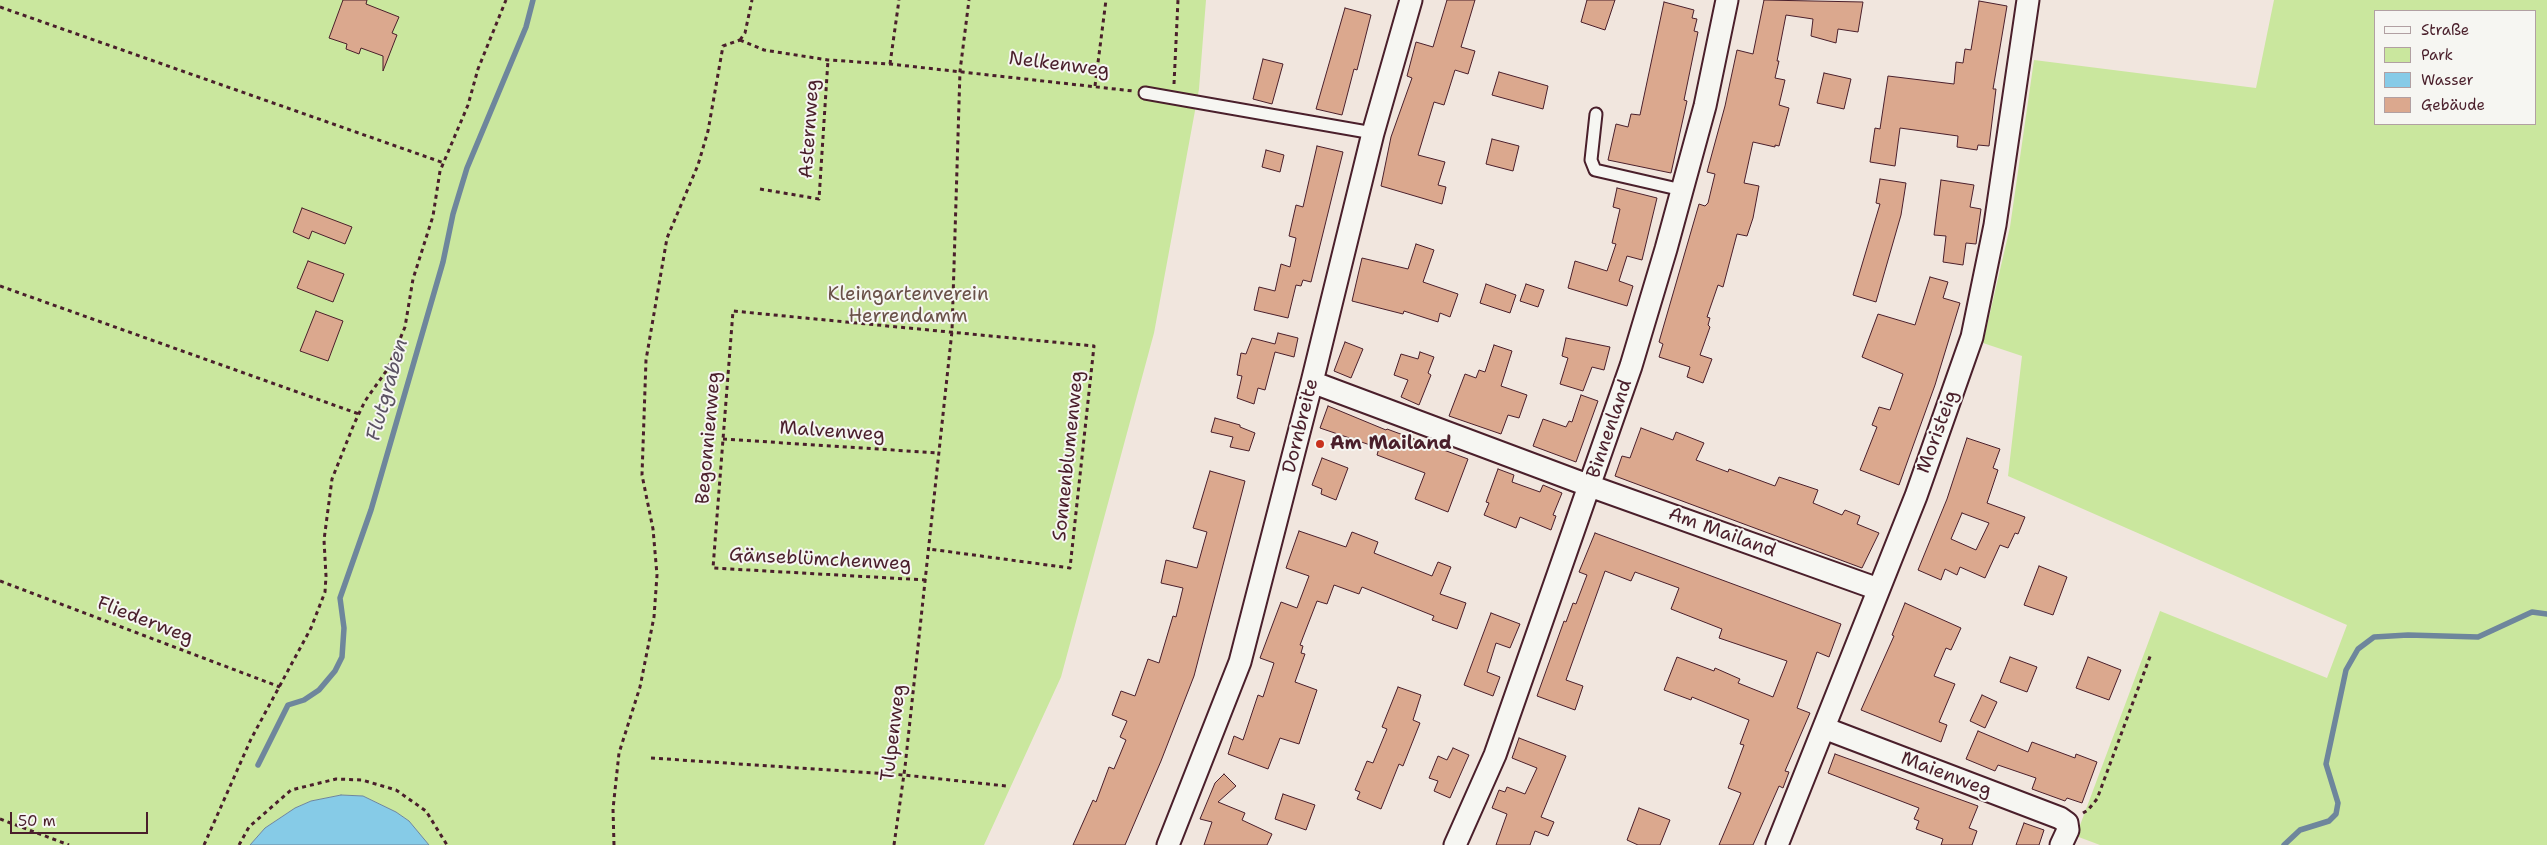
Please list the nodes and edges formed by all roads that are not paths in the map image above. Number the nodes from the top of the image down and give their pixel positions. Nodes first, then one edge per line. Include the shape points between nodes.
1 (1411, 0) edge
2 (1727, 0) edge
3 (2028, 0) edge
4 (1145, 93) road end
5 (1596, 114) dead end
6 (1373, 133) junction
7 (1682, 190) junction
8 (1312, 382) junction
9 (1590, 486) junction
10 (1878, 589) junction
11 (1824, 728) junction
12 (1168, 845) edge
13 (1455, 845) edge
14 (1778, 845) edge
15 (2061, 845) edge

1 - 6 street, Dornbreite
2 - 7 street, Binnenland via 1705,106
3 - 10 street, Moristeig via 1996,225 1972,338 1916,496
4 - 6 lane
5 - 7 lane via 1591,160 1594,170
6 - 8 street, Dornbreite
7 - 9 street, Binnenland via 1631,366
8 - 9 street, Am Mailand
8 - 12 street, Dornbreite via 1240,662
9 - 10 street, Am Mailand
9 - 13 street, Binnenland via 1497,748
10 - 11 street, Moristeig
11 - 14 street, Moristeig
11 - 15 street, Maienweg via 2060,818 2067,823 2068,830

